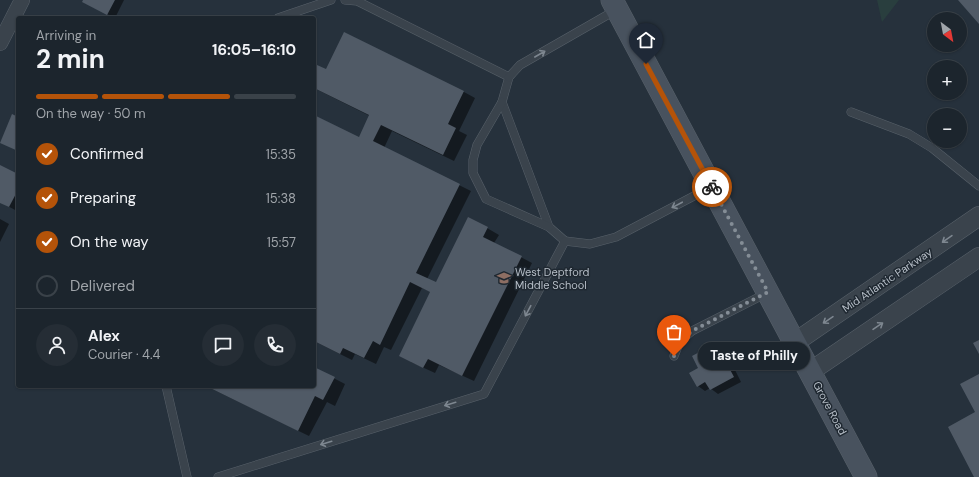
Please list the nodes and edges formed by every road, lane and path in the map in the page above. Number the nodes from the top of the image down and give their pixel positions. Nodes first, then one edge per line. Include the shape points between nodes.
1 (22, 0) edge
2 (331, 0) edge
3 (345, 0) edge
4 (614, 5) edge
5 (284, 16) edge
6 (0, 43) edge
7 (509, 77) junction
8 (502, 102) junction
9 (851, 112) dead end
10 (979, 186) edge
11 (712, 187) junction
12 (979, 216) edge
13 (549, 227) junction
14 (566, 241) junction
15 (979, 257) edge
16 (768, 292) junction
17 (794, 343) junction
18 (674, 356) dead end
19 (811, 371) junction
20 (166, 388) edge
21 (187, 477) edge
22 (218, 477) edge
23 (866, 477) edge

1 - 6 street
2 - 5 lane
3 - 7 lane via 357,1
7 -> 4 lane via 520,65
4 - 11 main road, Grove Road
7 - 8 lane
8 - 13 lane
8 - 13 lane via 477,145 472,160 473,173 486,199
9 - 10 lane via 909,134 932,148
11 -> 14 lane via 616,238 590,244
11 - 16 main road, Grove Road
12 -> 17 street, Mid Atlantic Parkway
13 - 14 lane
14 -> 22 lane via 484,394
19 -> 15 street
16 - 17 main road, Grove Road
16 - 18 lane via 692,331 680,341
17 - 19 main road, Grove Road
19 - 23 main road, Grove Road
20 - 21 lane

